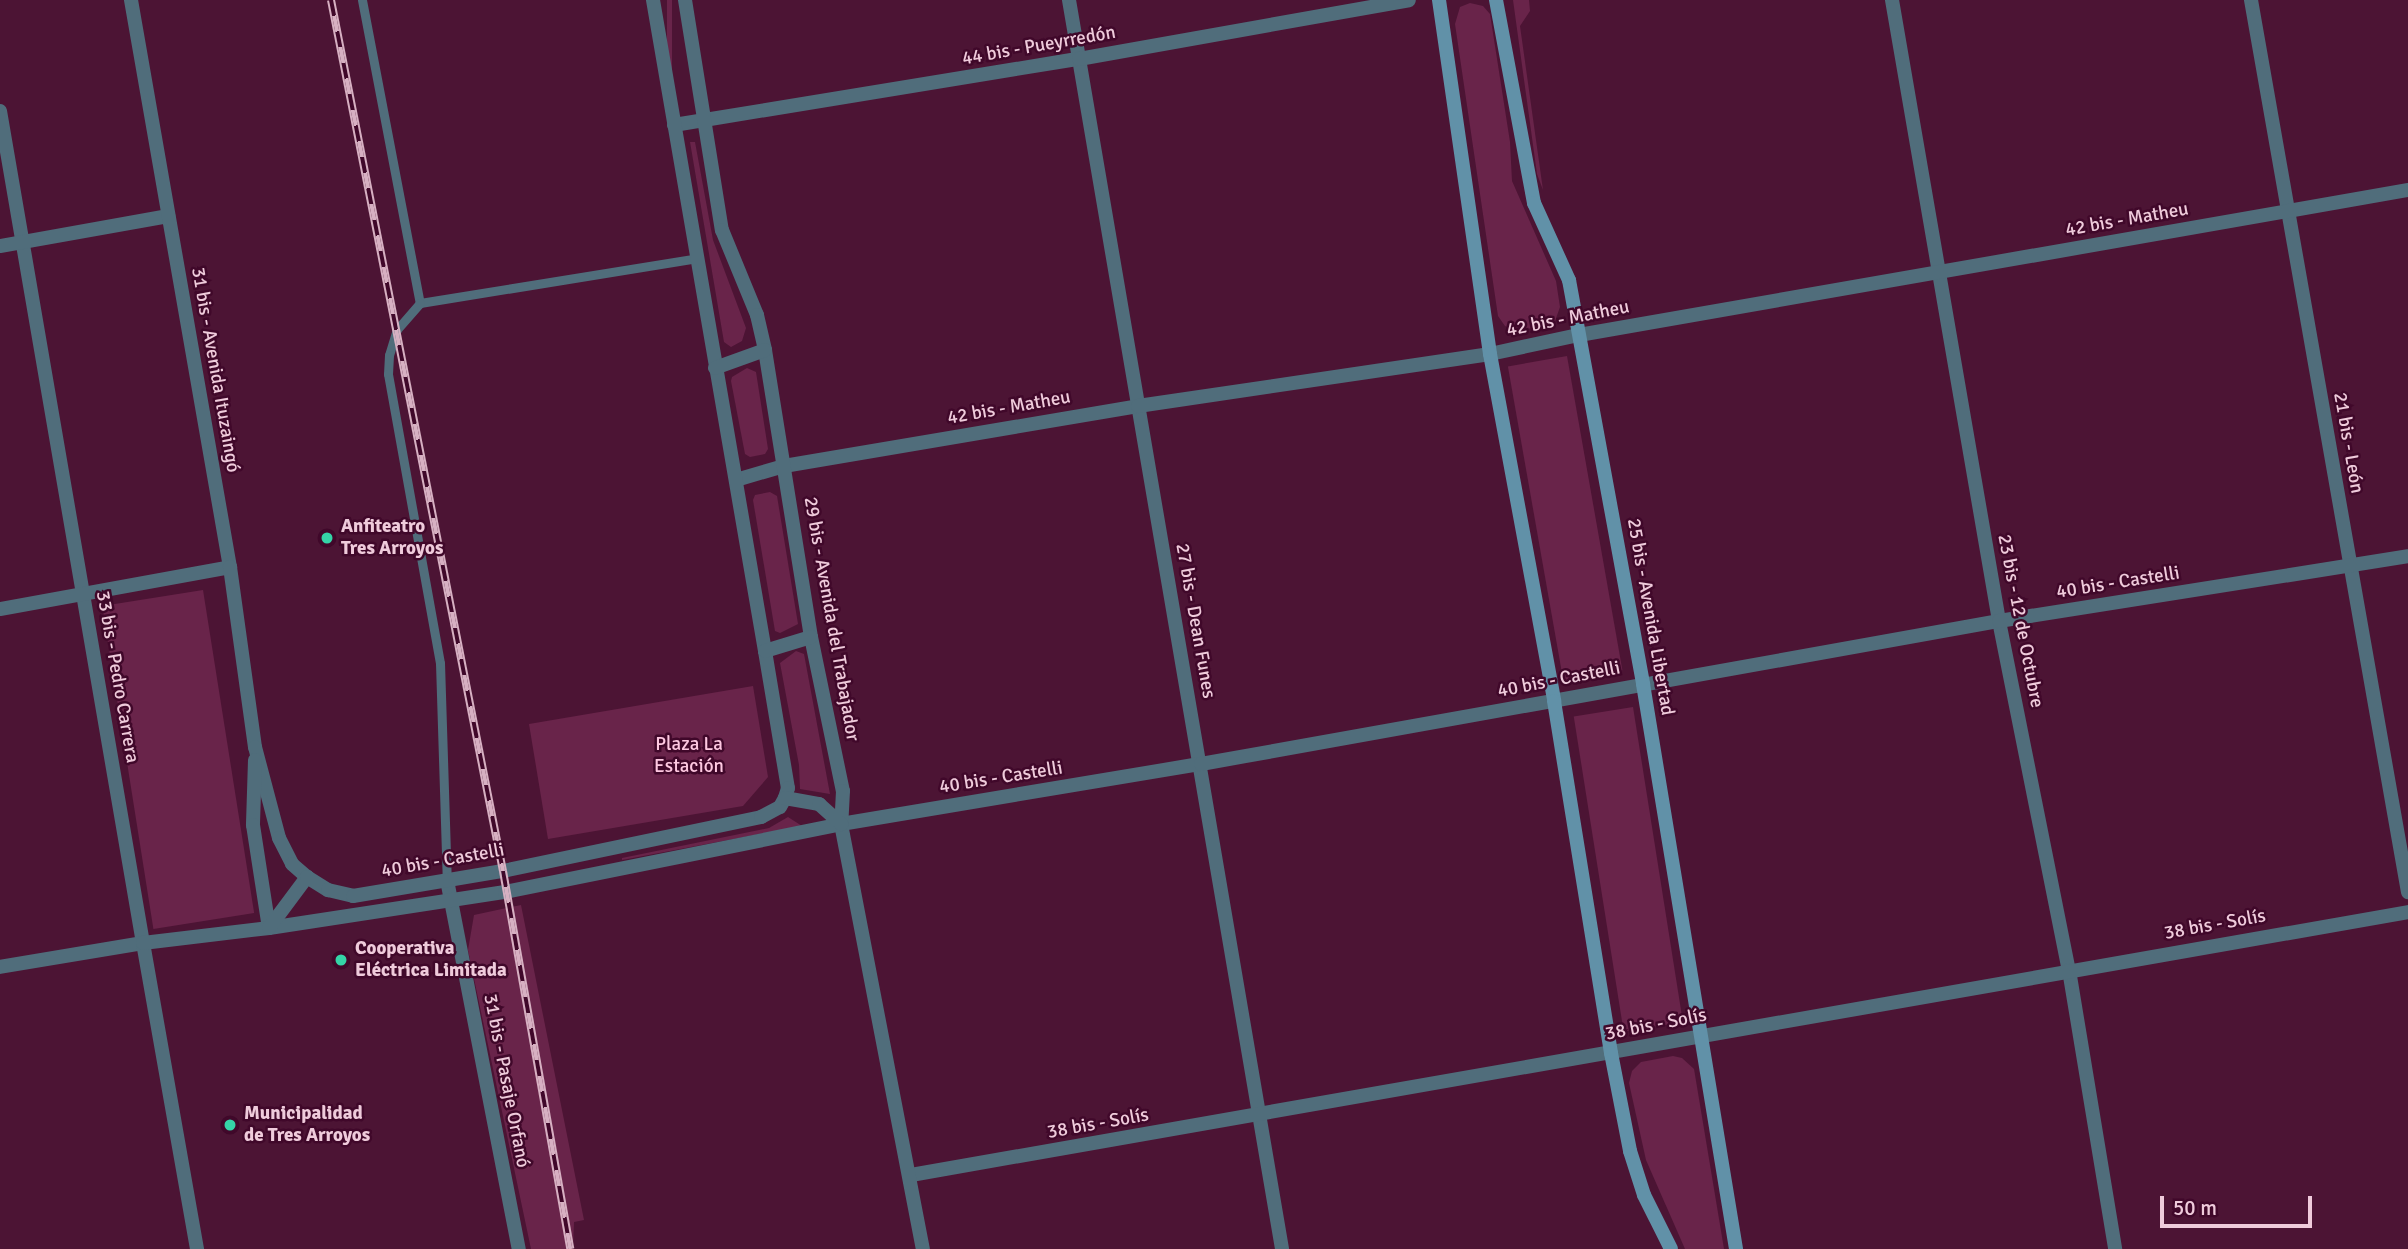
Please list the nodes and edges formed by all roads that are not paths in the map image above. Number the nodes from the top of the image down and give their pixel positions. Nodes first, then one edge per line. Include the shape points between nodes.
1 (131, 0) edge
2 (362, 0) edge
3 (653, 0) edge
4 (685, 0) edge
5 (1069, 0) edge
6 (1409, 0) edge
7 (1439, 0) edge
8 (1496, 0) edge
9 (1892, 0) edge
10 (2251, 0) edge
11 (1079, 59) junction
12 (0, 111) edge
13 (704, 122) junction
14 (674, 125) junction
15 (2408, 190) edge
16 (2288, 211) junction
17 (168, 216) junction
18 (21, 242) junction
19 (0, 246) edge
20 (697, 258) junction
21 (1938, 273) junction
22 (420, 303) junction
23 (1579, 335) junction
24 (765, 350) junction
25 (1490, 354) junction
26 (715, 368) junction
27 (1138, 406) junction
28 (784, 466) junction
29 (736, 480) junction
30 (2408, 556) edge
31 (2349, 566) junction
32 (230, 567) junction
33 (83, 592) junction
34 (0, 609) edge
35 (1999, 621) junction
36 (811, 637) junction
37 (765, 651) junction
38 (1643, 684) junction
39 (1554, 701) junction
40 (255, 747) junction
41 (1201, 764) junction
42 (785, 798) junction
43 (841, 824) junction
44 (581, 855) junction
45 (586, 876) junction
46 (307, 877) junction
47 (447, 880) junction
48 (2408, 892) edge
49 (450, 900) junction
50 (2408, 912) edge
51 (269, 928) junction
52 (143, 943) junction
53 (0, 967) edge
54 (2069, 970) junction
55 (1700, 1036) junction
56 (1611, 1053) junction
57 (1258, 1116) junction
58 (911, 1175) junction
59 (197, 1249) edge
60 (519, 1249) edge
61 (923, 1249) edge
62 (1282, 1249) edge
63 (1671, 1249) edge
64 (1736, 1249) edge
65 (2115, 1249) edge

1 - 17 street, 31 bis - Avenida Ituzaingó
2 - 22 lane
3 - 14 street
4 - 13 street, 29 bis - Avenida del Trabajador
5 - 11 street, 27 bis - Dean Funes
6 - 11 street, 44 bis - Pueyrredón
7 - 25 main road
8 - 23 main road, 25 bis - Avenida Libertad via 1534,203 1569,280
9 - 21 street, 23 bis - 12 de Octubre
10 - 16 street, 21 bis - León
11 - 13 street, 44 bis - Pueyrredón
11 - 27 street, 27 bis - Dean Funes
12 - 18 street, 33 bis - Pedro Carrera
13 - 14 street, 44 bis - Pueyrredón
13 - 24 street, 29 bis - Avenida del Trabajador via 722,230 757,316
14 - 20 street
15 - 16 street, 42 bis - Matheu
16 - 21 street, 42 bis - Matheu
16 - 31 street, 21 bis - León
17 - 18 street
17 - 32 street, 31 bis - Avenida Ituzaingó
18 - 19 street
18 - 33 street, 33 bis - Pedro Carrera
20 - 22 lane
20 - 26 street
21 - 23 street, 42 bis - Matheu
21 - 35 street, 23 bis - 12 de Octubre
22 - 47 lane via 397,329 388,374 440,663
23 - 25 street, 42 bis - Matheu
23 - 38 main road, 25 bis - Avenida Libertad
24 - 26 street
24 - 28 street, 29 bis - Avenida del Trabajador
25 - 27 street, 42 bis - Matheu
25 - 39 main road
26 - 29 street
27 - 28 street, 42 bis - Matheu
27 - 41 street, 27 bis - Dean Funes
28 - 29 street, 42 bis - Matheu
28 - 36 street, 29 bis - Avenida del Trabajador
29 - 37 street
30 - 31 street, 40 bis - Castelli
31 - 35 street, 40 bis - Castelli
31 - 48 street, 21 bis - León
32 - 33 street
32 - 40 street, 31 bis - Avenida Ituzaingó
33 - 34 street
33 - 52 street, 33 bis - Pedro Carrera
35 - 38 street, 40 bis - Castelli
35 - 54 street, 23 bis - 12 de Octubre
36 - 37 street
36 - 43 street, 29 bis - Avenida del Trabajador via 843,791
37 - 42 street via 788,788
38 - 39 street, 40 bis - Castelli
38 - 55 main road, 25 bis - Avenida Libertad
39 - 41 street, 40 bis - Castelli
39 - 56 main road
40 - 46 street, 31 bis - Avenida Ituzaingó via 279,838 292,864
40 - 51 street, 31 bis - Avenida Ituzaingó via 253,825
41 - 43 street, 40 bis - Castelli
41 - 57 street, 27 bis - Dean Funes
42 - 43 street via 819,804
42 - 44 street, 40 bis - Castelli via 780,807 761,817
43 - 45 street, 40 bis - Castelli
43 - 58 street, 29 bis - Avenida del Trabajador
44 - 45 street
44 - 47 street, 40 bis - Castelli
45 - 49 street, 40 bis - Castelli
46 - 47 street, 40 bis - Castelli via 328,890 353,896
46 - 51 street
47 - 49 street, 31 bis - Pasaje Orfanó
49 - 51 street, 40 bis - Castelli
49 - 60 street, 31 bis - Pasaje Orfanó
50 - 54 street, 38 bis - Solís
51 - 52 street, 40 bis - Castelli
52 - 53 street, 40 bis - Castelli
52 - 59 street, 33 bis - Pedro Carrera
54 - 55 street, 38 bis - Solís
54 - 65 street, 23 bis - 12 de Octubre
55 - 56 street, 38 bis - Solís
55 - 64 main road, 25 bis - Avenida Libertad
56 - 57 street, 38 bis - Solís
56 - 63 main road via 1630,1151 1644,1195
57 - 58 street, 38 bis - Solís
57 - 62 street, 27 bis - Dean Funes
58 - 61 street, 29 bis - Avenida del Trabajador

